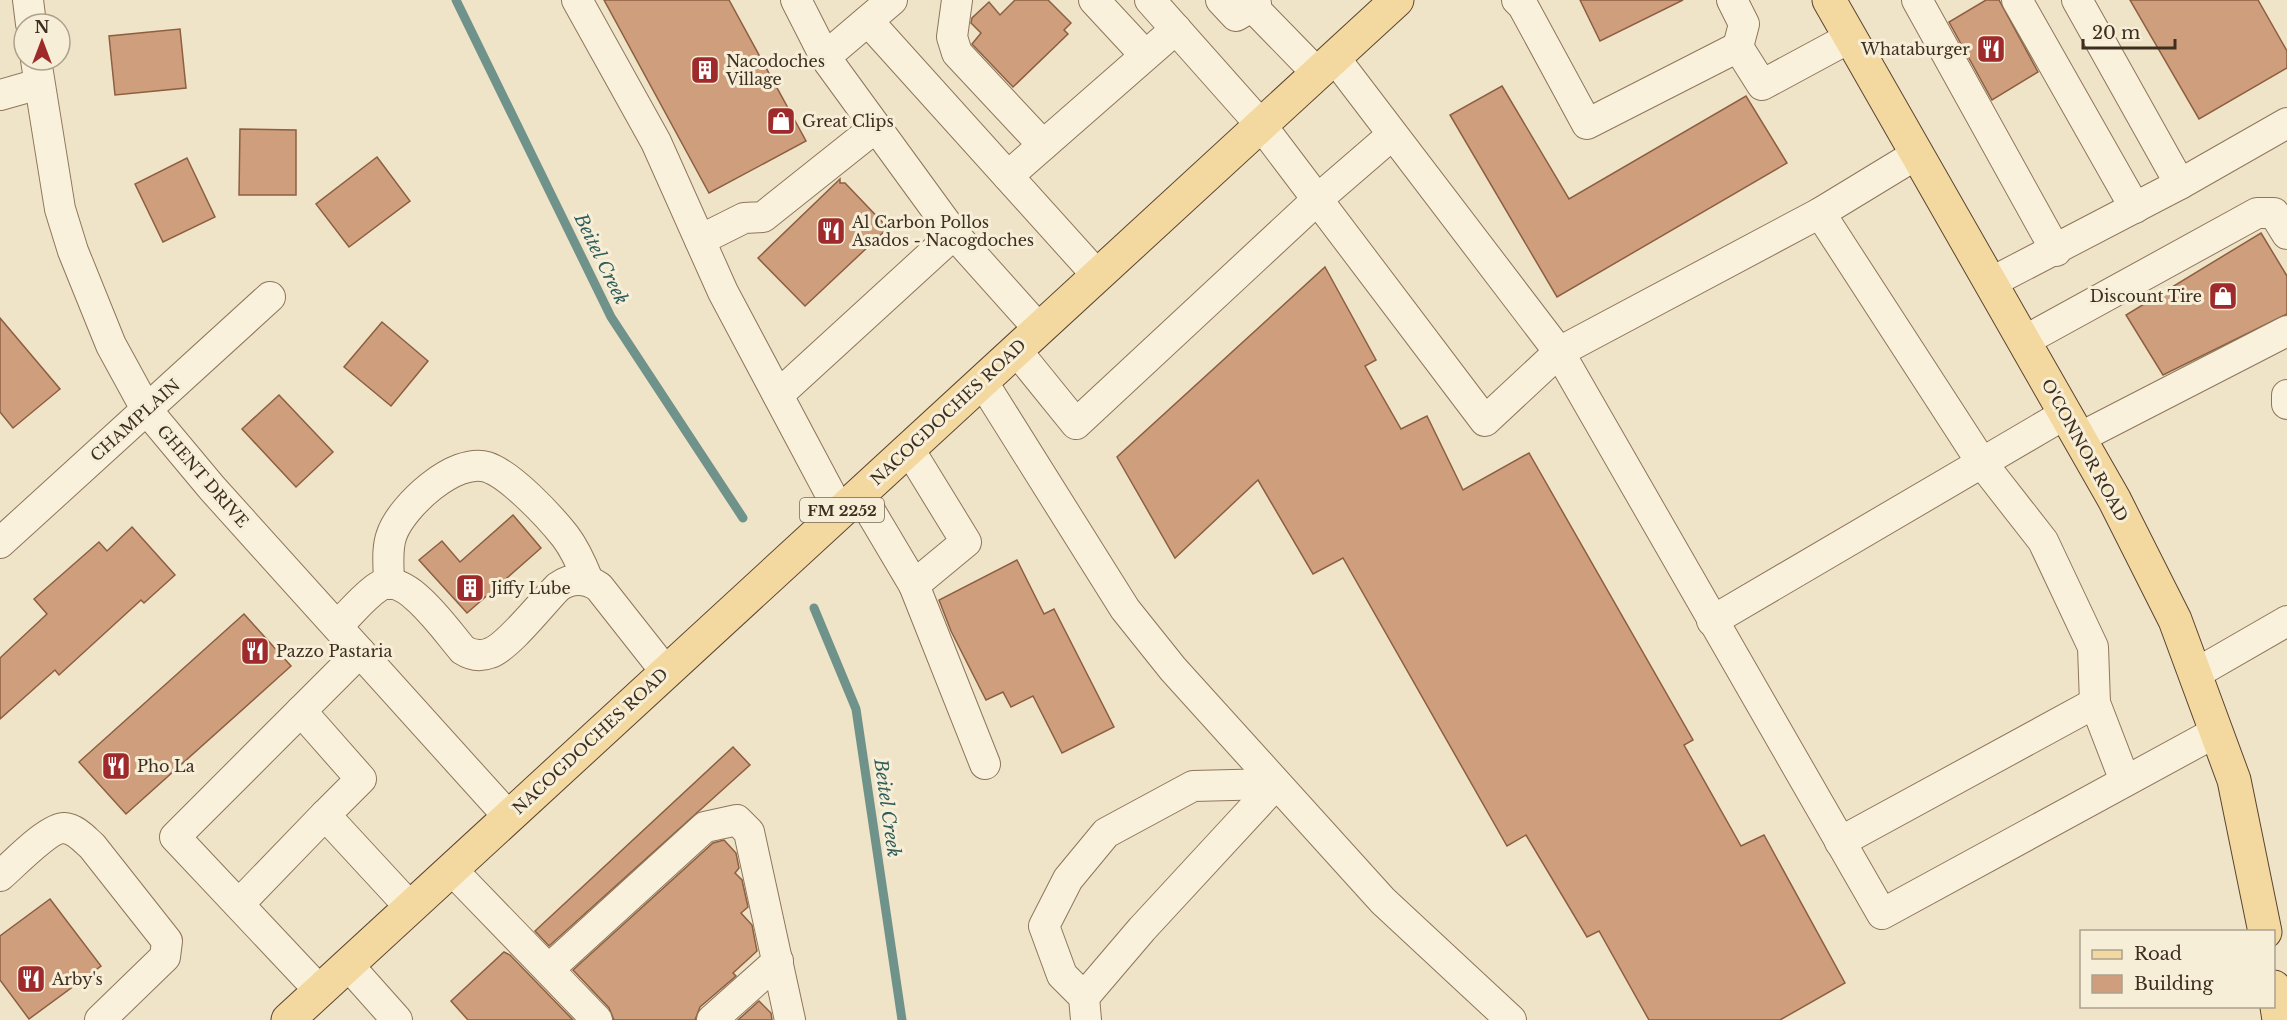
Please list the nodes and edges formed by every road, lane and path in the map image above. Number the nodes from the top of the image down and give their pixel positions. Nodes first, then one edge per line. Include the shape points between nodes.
1 (578, 0) edge
2 (796, 0) edge
3 (892, 0) edge
4 (957, 0) edge
5 (1094, 0) edge
6 (1150, 0) edge
7 (1221, 0) edge
8 (1732, 0) edge
9 (1829, 0) edge
10 (1917, 0) edge
11 (2017, 0) edge
12 (2077, 0) edge
13 (1394, 1) edge
14 (1253, 2) edge
15 (1524, 2) edge
16 (868, 21) junction
17 (1176, 29) junction
18 (1851, 38) junction
19 (1738, 47) junction
20 (1145, 55) junction
21 (825, 57) junction
22 (1326, 65) junction
23 (37, 72) edge
24 (0, 95) edge
25 (2287, 123) edge
26 (1261, 125) junction
27 (876, 127) junction
28 (1392, 135) junction
29 (1043, 146) junction
30 (1917, 154) junction
31 (1008, 176) junction
32 (2180, 184) junction
33 (1319, 198) junction
34 (2135, 208) junction
35 (1820, 213) junction
36 (954, 234) junction
37 (2287, 234) edge
38 (700, 240) junction
39 (2056, 251) junction
40 (1097, 275) junction
41 (1990, 283) junction
42 (270, 297) dead end
43 (2287, 331) edge
44 (1028, 339) junction
45 (2024, 341) junction
46 (1559, 352) junction
47 (982, 381) junction
48 (2287, 394) edge
49 (778, 395) junction
50 (2287, 404) edge
51 (146, 409) junction
52 (2072, 426) junction
53 (909, 449) junction
54 (1982, 463) junction
55 (850, 503) junction
56 (0, 543) edge
57 (588, 580) junction
58 (389, 584) junction
59 (914, 585) junction
60 (1712, 621) junction
61 (2287, 621) edge
62 (337, 627) junction
63 (360, 652) junction
64 (666, 672) junction
65 (2195, 674) junction
66 (2095, 703) junction
67 (301, 711) junction
68 (2216, 732) junction
69 (985, 764) dead end
70 (2125, 781) junction
71 (1276, 784) junction
72 (325, 814) junction
73 (508, 816) junction
74 (1840, 842) junction
75 (452, 869) junction
76 (0, 876) edge
77 (238, 904) junction
78 (411, 907) junction
79 (2265, 930) edge
80 (778, 961) junction
81 (348, 965) junction
82 (549, 969) junction
83 (320, 991) junction
84 (2275, 995) edge
85 (1085, 1009) edge
86 (100, 1020) edge
87 (288, 1020) edge
88 (397, 1020) edge
89 (597, 1020) edge
90 (712, 1020) edge
91 (790, 1020) edge
92 (1511, 1020) edge
93 (2278, 1020) edge

1 - 38 street via 656,142
2 - 21 street
3 - 16 street
4 - 29 street via 952,38 957,53
5 - 20 street
6 - 17 street
7 - 14 street via 1236,16
8 - 19 street via 1744,24
9 - 18 main road, O'CONNOR ROAD
10 - 39 street
11 - 34 street
12 - 32 street
13 - 22 main road, NACOGDOCHES ROAD / FM 2252
14 - 22 street
15 - 19 street via 1587,124
16 - 21 street
16 - 31 street
17 - 20 street
17 - 26 street
18 - 19 street via 1762,85
18 - 30 main road, O'CONNOR ROAD
20 - 29 street
21 - 27 street
22 - 26 main road, NACOGDOCHES ROAD / FM 2252
22 - 28 street
23 - 24 street
23 - 51 street, GHENT DRIVE via 60,209 73,251 111,345
25 - 32 street
26 - 33 street
26 - 40 main road, NACOGDOCHES ROAD / FM 2252
27 - 36 street
27 - 38 street via 763,217 744,218
28 - 33 street
28 - 46 street
29 - 31 street
30 - 35 street
30 - 41 main road, O'CONNOR ROAD
31 - 40 street
32 - 34 street
33 - 44 street via 1076,424
33 - 46 street via 1485,421
34 - 39 street
35 - 46 street
35 - 54 street
36 - 44 street
36 - 49 street
37 - 45 street via 2274,213 2257,213
38 - 49 street
39 - 41 street
40 - 44 main road, NACOGDOCHES ROAD / FM 2252
41 - 45 main road, O'CONNOR ROAD
42 - 51 street, CHAMPLAIN
43 - 52 street
44 - 47 main road, NACOGDOCHES ROAD / FM 2252
45 - 52 main road, O'CONNOR ROAD
46 - 60 street
47 - 53 main road, NACOGDOCHES ROAD / FM 2252
47 - 71 street via 1125,609
48 - 50 street
49 - 55 street
51 - 56 street, CHAMPLAIN
51 - 62 street, GHENT DRIVE
52 - 54 street
52 - 65 main road, O'CONNOR ROAD via 2175,620
53 - 55 main road, NACOGDOCHES ROAD / FM 2252
53 - 59 street via 966,542
54 - 60 street
54 - 66 street via 2043,541 2093,647
55 - 59 street
55 - 64 main road, NACOGDOCHES ROAD / FM 2252
57 - 58 street via 566,582 510,638 491,653 477,655 463,650 411,591
57 - 58 street via 577,555 549,519 502,474 485,466 464,466 444,477 403,513 392,534
57 - 64 street via 599,587
58 - 62 street via 379,586
59 - 69 street
60 - 74 street
61 - 65 street
62 - 63 street, GHENT DRIVE
63 - 67 street
63 - 73 street, GHENT DRIVE
64 - 73 main road, NACOGDOCHES ROAD / FM 2252
65 - 68 main road, O'CONNOR ROAD
66 - 70 street
66 - 74 street
67 - 72 street via 362,779
67 - 77 street via 175,837
68 - 70 street
68 - 79 main road, O'CONNOR ROAD via 2234,780
70 - 74 street via 1882,914
71 - 85 street via 1142,929
71 - 85 street via 1193,786 1106,833 1068,879 1044,926 1062,975
71 - 92 street via 1383,901
72 - 77 street
72 - 78 street
73 - 75 main road, NACOGDOCHES ROAD / FM 2252
75 - 78 main road, NACOGDOCHES ROAD / FM 2252
75 - 82 street
76 - 86 street via 53,831 65,828 77,832 167,941 165,957
77 - 83 street
78 - 81 main road, NACOGDOCHES ROAD / FM 2252
80 - 82 street via 749,832 737,820 705,827
80 - 90 street
80 - 91 street
81 - 83 main road, NACOGDOCHES ROAD / FM 2252
81 - 88 street
82 - 89 street
83 - 87 main road, NACOGDOCHES ROAD / FM 2252
84 - 93 main road

